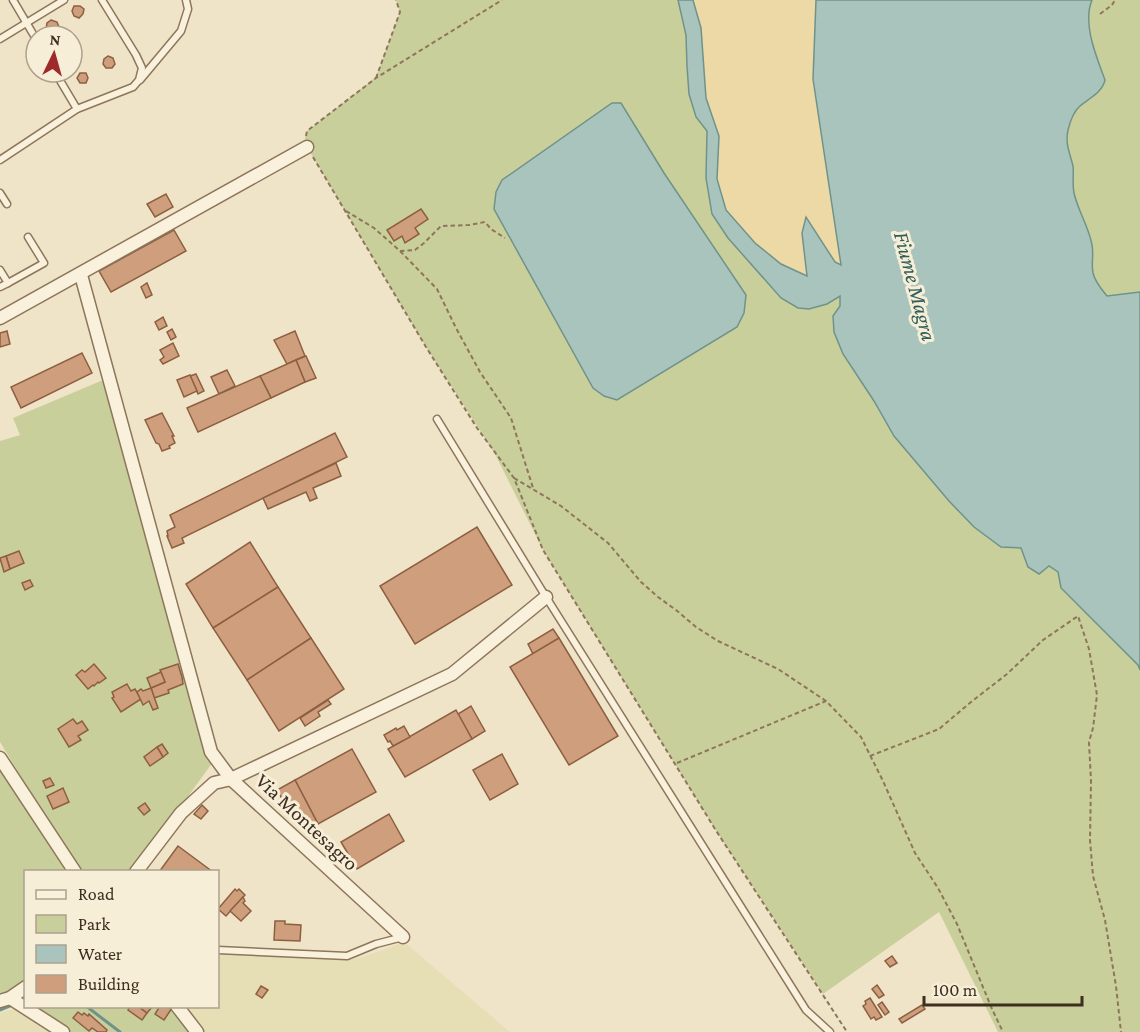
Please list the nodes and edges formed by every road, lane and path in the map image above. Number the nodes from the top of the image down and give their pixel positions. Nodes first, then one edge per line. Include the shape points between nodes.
1 (13, 0) edge
2 (64, 0) edge
3 (102, 0) edge
4 (186, 0) edge
5 (396, 0) edge
6 (502, 0) edge
7 (1115, 0) edge
8 (1100, 14) dead end
9 (26, 23) junction
10 (0, 39) edge
11 (376, 78) junction
12 (140, 80) junction
13 (62, 84) edge
14 (77, 109) junction
15 (307, 147) junction
16 (0, 160) edge
17 (0, 193) edge
18 (7, 204) dead end
19 (344, 210) junction
20 (28, 237) dead end
21 (505, 238) dead end
22 (400, 251) junction
23 (0, 270) edge
24 (81, 275) junction
25 (8, 283) junction
26 (0, 287) edge
27 (0, 318) edge
28 (437, 419) dead end
29 (514, 478) junction
30 (533, 489) junction
31 (546, 597) junction
32 (826, 701) junction
33 (870, 756) junction
34 (0, 758) edge
35 (676, 764) junction
36 (231, 779) junction
37 (74, 870) edge
38 (138, 870) edge
39 (403, 937) joint
40 (219, 950) edge
41 (24, 989) edge
42 (12, 1002) edge
43 (179, 1008) edge
44 (63, 1032) edge
45 (197, 1032) edge
46 (830, 1032) edge
47 (847, 1032) edge
48 (1003, 1032) edge
49 (1121, 1032) edge

1 - 9 lane
2 - 9 lane
3 - 12 lane via 142,68
4 - 12 lane via 188,9 181,31
5 - 11 path via 400,12
6 - 11 path
7 - 8 path
9 - 10 lane
11 - 15 path via 308,131
12 - 14 lane via 133,87
13 - 14 lane
14 - 16 lane
15 - 19 path
15 - 24 street
17 - 18 lane
19 - 22 path via 374,228
19 - 29 path via 477,428
20 - 25 lane via 44,263
21 - 22 path via 485,222 441,226 415,250
22 - 30 path via 437,289 480,372 511,418
23 - 25 lane
24 - 27 street
24 - 36 street via 211,752
25 - 26 lane
28 - 31 lane
29 - 30 path
29 - 35 path via 543,550
30 - 32 path via 608,543 641,582 696,627 778,669
31 - 36 street via 452,674
31 - 46 lane via 806,1010
32 - 33 path via 861,737
32 - 35 path
33 - 48 path via 915,853 957,924
33 - 49 path via 939,729 1043,639 1078,616 1097,695 1089,742 1093,876 1105,920
34 - 37 street
35 - 47 path
36 - 38 street, Via Montesagro via 214,783 181,813
36 - 39 street, Via Montesagro
39 - 40 lane via 347,956
41 - 42 street
42 - 44 street
43 - 45 street

